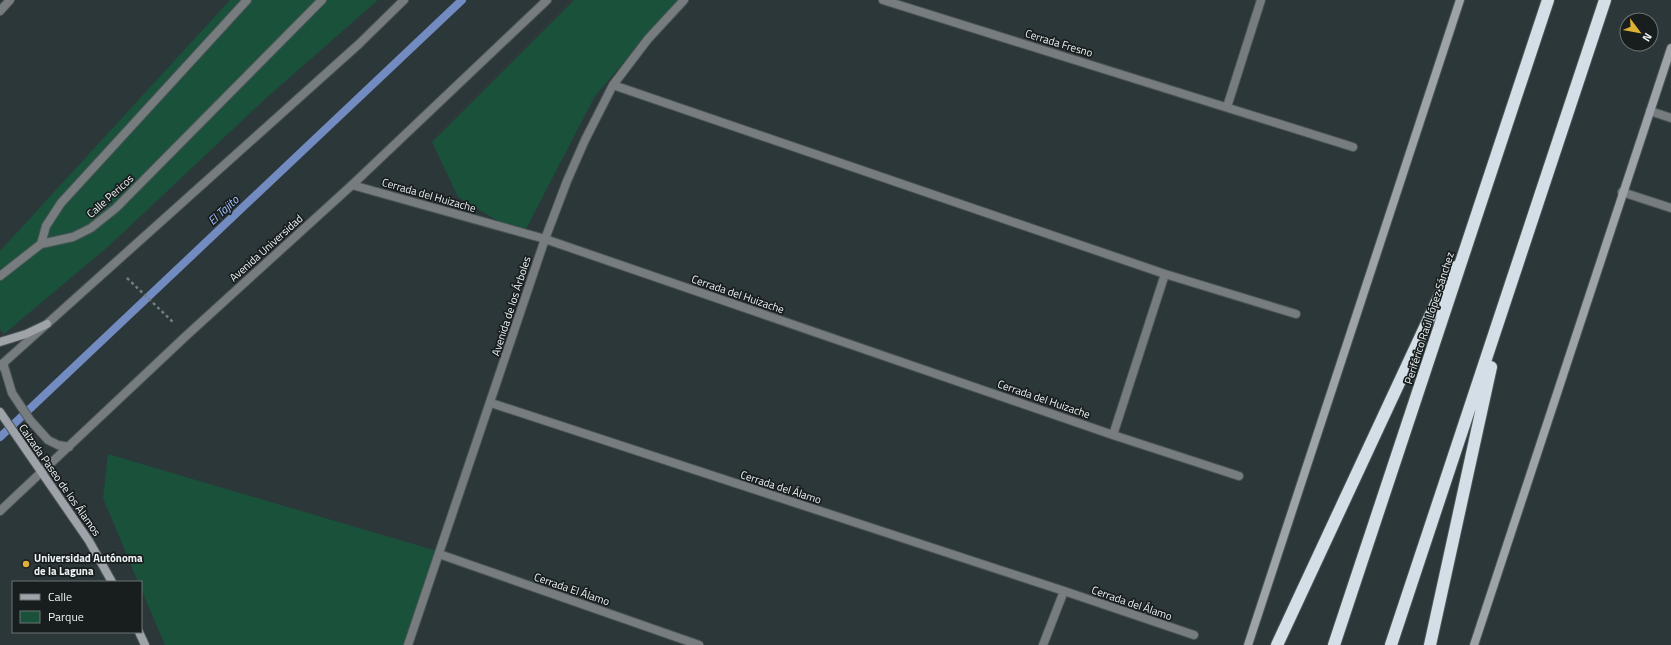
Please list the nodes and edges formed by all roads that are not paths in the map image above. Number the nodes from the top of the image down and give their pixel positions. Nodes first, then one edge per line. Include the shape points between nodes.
1 (10, 0) edge
2 (247, 0) edge
3 (322, 0) edge
4 (404, 0) edge
5 (547, 0) edge
6 (684, 0) edge
7 (883, 0) edge
8 (1261, 0) edge
9 (1460, 0) edge
10 (1548, 0) edge
11 (1604, 0) edge
12 (0, 11) edge
13 (1671, 48) edge
14 (1668, 69) edge
15 (613, 85) junction
16 (1228, 107) junction
17 (1650, 111) junction
18 (1671, 118) edge
19 (1353, 147) dead end
20 (352, 185) junction
21 (1622, 192) junction
22 (1671, 208) edge
23 (1477, 216) junction
24 (545, 239) junction
25 (40, 244) junction
26 (1165, 274) junction
27 (0, 276) edge
28 (1504, 306) junction
29 (1296, 314) dead end
30 (47, 324) junction
31 (0, 342) edge
32 (2, 364) edge
33 (491, 403) junction
34 (0, 412) edge
35 (1114, 435) junction
36 (69, 447) junction
37 (42, 473) junction
38 (1239, 476) dead end
39 (0, 511) edge
40 (439, 554) junction
41 (111, 581) edge
42 (1064, 591) junction
43 (139, 633) edge
44 (1194, 635) dead end
45 (145, 645) edge
46 (408, 645) edge
47 (699, 645) edge
48 (1044, 645) edge
49 (1248, 645) edge
50 (1277, 645) edge
51 (1334, 645) edge
52 (1391, 645) edge
53 (1430, 645) edge
54 (1474, 645) edge

1 - 12 street
2 - 25 street via 60,203 46,226
3 - 25 street, Calle Pericos via 116,208 91,228 73,237
4 - 30 street via 359,44
5 - 20 street, Avenida Universidad
6 - 15 street, Avenida de los Árboles via 648,39
7 - 16 street, Cerrada Fresno
8 - 16 street
9 - 49 main road
10 - 23 highway, Periférico Raúl López Sánchez
11 - 28 highway
13 - 14 main road
14 - 17 main road
15 - 24 street, Avenida de los Árboles via 585,140
15 - 26 street
16 - 19 street, Cerrada Fresno
17 - 18 street
17 - 21 main road
20 - 24 street, Cerrada del Huizache
20 - 36 street, Avenida Universidad via 187,335
21 - 22 street
21 - 54 main road
23 - 50 highway
23 - 51 highway, Periférico Raúl López Sánchez
24 - 33 street, Avenida de los Árboles
24 - 35 street, Cerrada del Huizache
25 - 27 street
26 - 29 street
26 - 35 street
28 - 52 highway
28 - 53 highway
30 - 31 main road
30 - 32 street
32 - 36 street via 12,393 41,432 48,440
33 - 40 street, Avenida de los Árboles
33 - 42 street, Cerrada del Álamo
34 - 37 main road, Calzada Paseo de los Álamos
35 - 38 street, Cerrada del Huizache
36 - 37 street, Avenida Universidad
37 - 39 street, Avenida Universidad
37 - 41 main road, Calzada Paseo de los Álamos via 89,542
40 - 46 street, Avenida de los Árboles
40 - 47 street, Cerrada El Álamo
42 - 44 street, Cerrada del Álamo
42 - 48 street
43 - 45 main road

